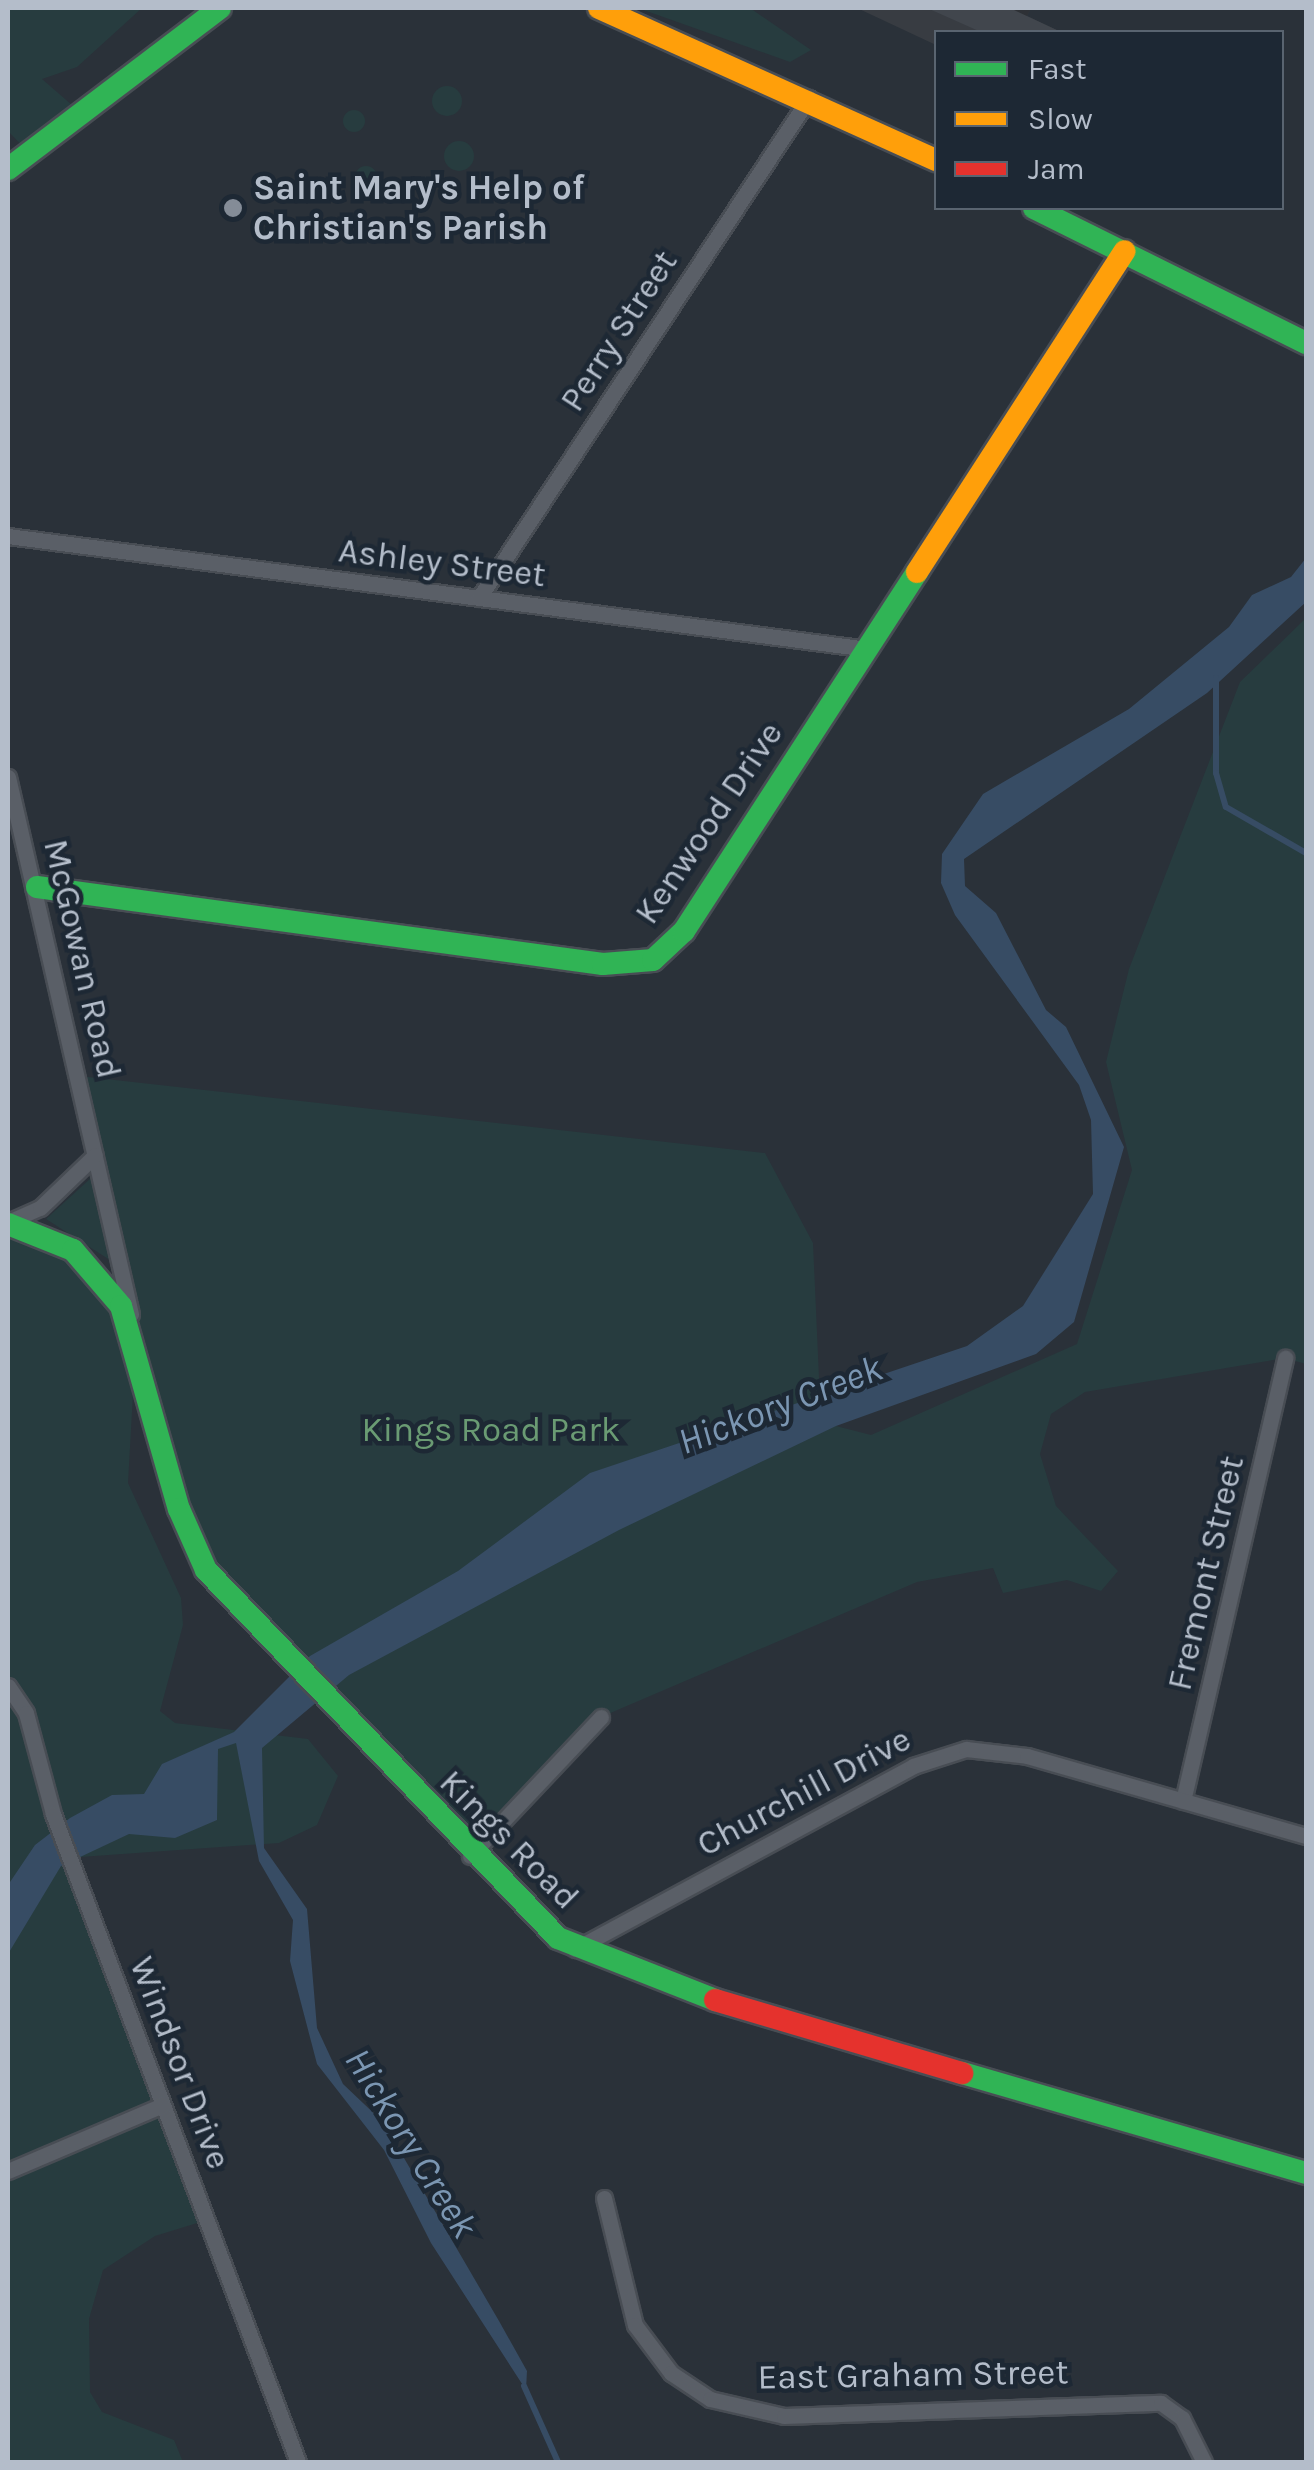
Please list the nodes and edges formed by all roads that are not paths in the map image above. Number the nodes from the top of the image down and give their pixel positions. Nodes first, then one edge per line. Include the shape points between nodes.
1 (220, 8) edge
2 (599, 8) edge
3 (808, 98) junction
4 (934, 159) edge
5 (8, 168) edge
6 (1038, 210) edge
7 (1124, 251) junction
8 (1306, 343) edge
9 (8, 536) edge
10 (479, 598) junction
11 (868, 649) junction
12 (8, 778) edge
13 (37, 887) junction
14 (95, 1155) junction
15 (8, 1223) edge
16 (136, 1336) junction
17 (1285, 1358) dead end
18 (8, 1686) edge
19 (601, 1717) dead end
20 (1183, 1802) junction
21 (1306, 1836) edge
22 (470, 1856) junction
23 (574, 1949) junction
24 (164, 2104) junction
25 (8, 2171) edge
26 (1306, 2173) edge
27 (604, 2198) dead end
28 (298, 2462) edge
29 (1204, 2462) edge

1 - 5 street
2 - 3 street
3 - 4 street
3 - 10 street, Perry Street
6 - 7 street
7 - 8 street
7 - 11 street, Kenwood Drive
9 - 10 street, Ashley Street
10 - 11 street, Ashley Street
11 - 13 street, Kenwood Drive via 684,932 653,960 603,964
12 - 13 street, McGowan Road
13 - 14 street, McGowan Road
14 - 15 street via 40,1208
14 - 16 street, McGowan Road
15 - 16 street, Kings Road via 58,1241 93,1267
16 - 22 street, Kings Road via 190,1539 271,1648
17 - 20 street, Fremont Street
18 - 24 street, Windsor Drive via 26,1713 53,1814
19 - 22 street
20 - 21 street, Churchill Drive
20 - 23 street, Churchill Drive via 1027,1756 943,1754
22 - 23 street, Kings Road
23 - 26 street, Kings Road via 707,1998
24 - 25 street
24 - 28 street, Windsor Drive
27 - 29 street, East Graham Street via 635,2325 671,2372 710,2399 784,2416 1161,2403 1182,2418

